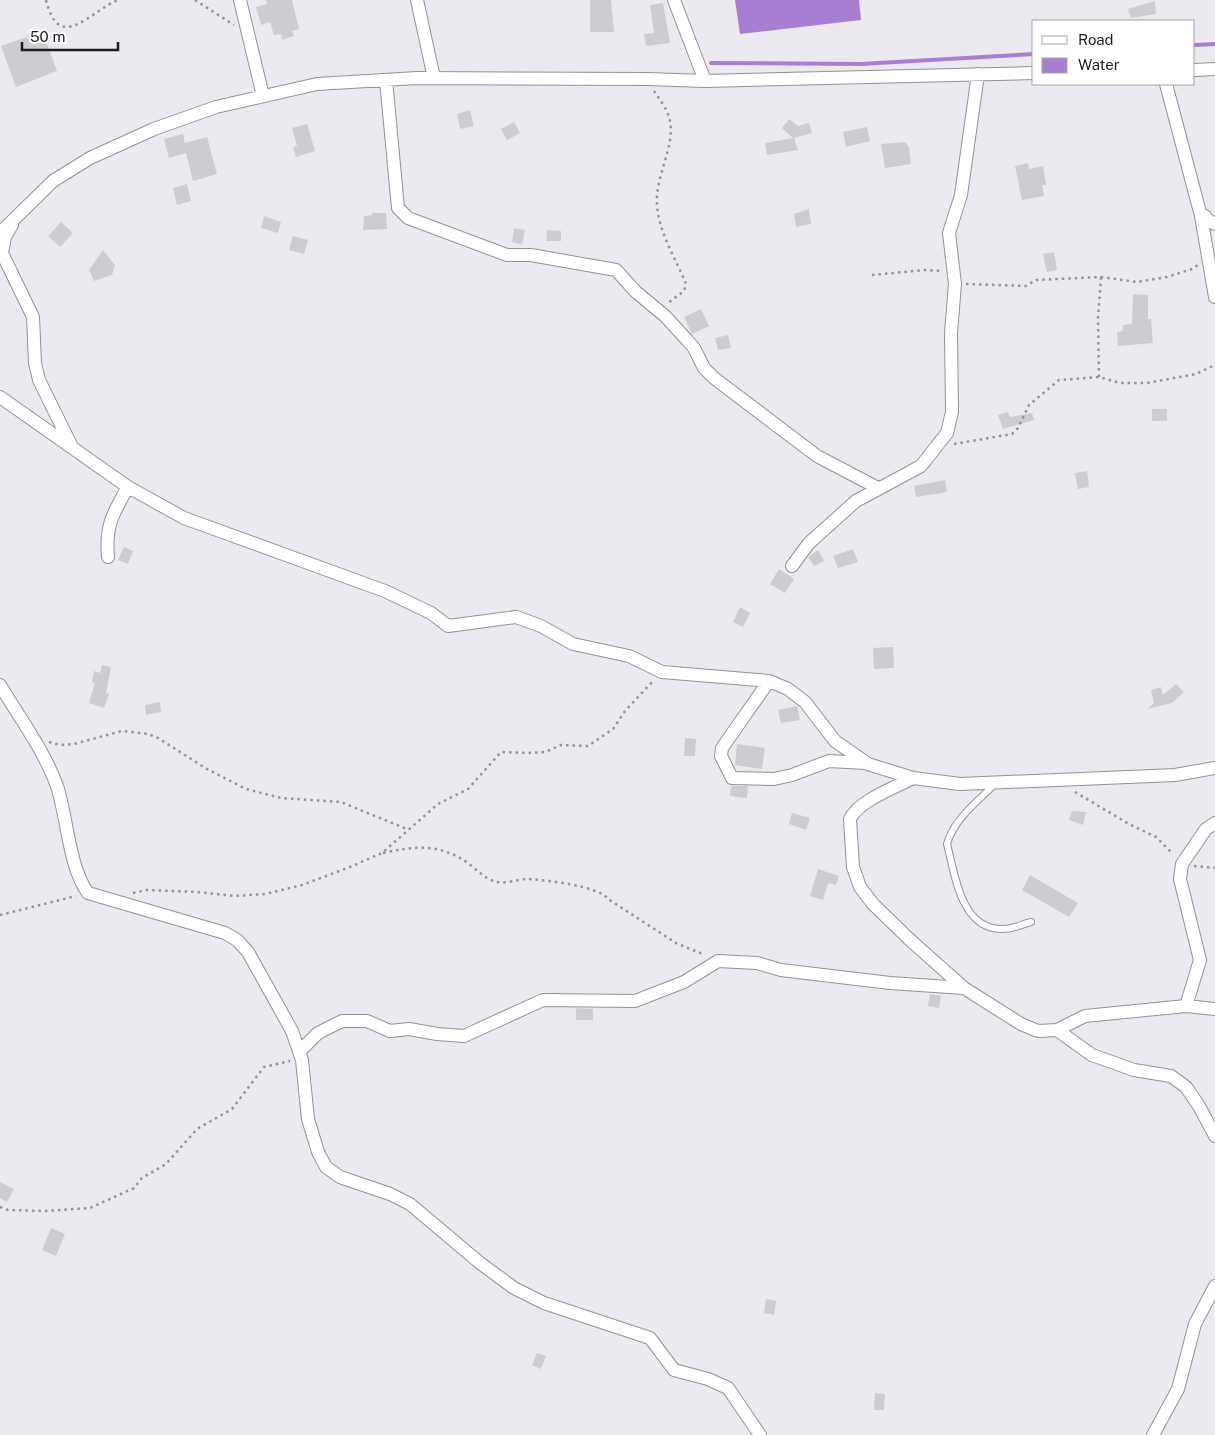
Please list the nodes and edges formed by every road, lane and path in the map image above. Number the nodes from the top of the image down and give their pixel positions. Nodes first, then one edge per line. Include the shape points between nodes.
1 (46, 0) edge
2 (118, 0) edge
3 (195, 0) edge
4 (240, 0) edge
5 (417, 0) edge
6 (674, 0) edge
7 (249, 37) junction
8 (1215, 69) edge
9 (1195, 70) edge
10 (1032, 73) edge
11 (978, 74) junction
12 (434, 78) junction
13 (647, 79) junction
14 (386, 80) junction
15 (705, 81) junction
16 (1166, 85) edge
17 (263, 96) junction
18 (1215, 214) edge
19 (1201, 216) junction
20 (14, 221) junction
21 (1215, 224) edge
22 (0, 233) edge
23 (1208, 258) junction
24 (872, 275) dead end
25 (1101, 277) junction
26 (954, 280) junction
27 (1215, 297) edge
28 (658, 310) junction
29 (1215, 365) edge
30 (1099, 376) junction
31 (0, 397) edge
32 (938, 446) junction
33 (73, 450) junction
34 (128, 487) junction
35 (878, 488) junction
36 (108, 557) dead end
37 (792, 566) dead end
38 (662, 672) junction
39 (769, 681) junction
40 (0, 685) edge
41 (31, 736) junction
42 (868, 764) junction
43 (1215, 768) edge
44 (913, 778) junction
45 (998, 782) junction
46 (1074, 791) dead end
47 (1215, 823) edge
48 (410, 830) junction
49 (382, 853) junction
50 (1182, 864) junction
51 (1215, 868) edge
52 (88, 893) junction
53 (109, 898) junction
54 (0, 915) edge
55 (1031, 922) dead end
56 (718, 961) junction
57 (964, 988) junction
58 (1186, 1006) junction
59 (1215, 1009) edge
60 (1057, 1030) junction
61 (301, 1055) junction
62 (1215, 1136) edge
63 (0, 1207) edge
64 (1215, 1286) edge
65 (760, 1435) edge
66 (1153, 1435) edge

1 - 2 path via 54,22 62,28 73,27
3 - 7 path via 220,14
4 - 7 street
5 - 12 street
6 - 15 street
7 - 17 street
8 - 9 street
10 - 11 street
11 - 15 street
11 - 26 street via 965,174 949,233
12 - 13 street
12 - 14 street
13 - 15 street
13 - 28 path via 670,122 671,133 657,205 661,224 686,284 684,291
14 - 17 street via 316,84
14 - 28 street via 398,208 408,218 507,255 531,255 616,270
16 - 19 street
17 - 20 street via 216,107 154,129 90,158 53,181
18 - 19 street
19 - 21 street
19 - 23 street
20 - 22 street
20 - 33 street via 5,237 2,253 33,317 39,380
23 - 25 path via 1192,269 1145,281
23 - 27 street
24 - 26 path via 938,269
25 - 26 path via 1036,280 1026,286
25 - 30 path
26 - 32 street via 952,412 947,433
28 - 35 street via 694,348 704,368 714,378 817,456
29 - 30 path via 1196,374 1147,383 1120,383
30 - 32 path via 1059,380 1029,405 1012,434
31 - 33 street
32 - 35 street via 921,466
33 - 34 street
34 - 36 street via 108,523
34 - 38 street via 184,518 385,591 431,613 448,626 516,617 541,626 573,644 629,656
35 - 37 street via 856,501 832,522 809,543
38 - 39 street
38 - 48 path via 613,729 597,741 588,746 561,746 546,752 501,752 474,784 438,804
39 - 42 street via 788,689 805,702 835,741
39 - 42 street via 722,748 721,756 732,778 792,775 829,761
40 - 41 street
41 - 48 path via 60,745 122,731 148,734 246,789 281,798 342,802
41 - 52 street via 43,754 57,787 79,878
42 - 44 street
43 - 45 street via 1175,776
44 - 45 street via 960,784
44 - 57 street via 852,814 853,867 860,887 873,904
45 - 55 lane via 964,814 946,844 965,909 976,920 1004,929
46 - 50 path via 1156,837
47 - 50 street via 1206,829
48 - 49 path
49 - 53 path via 302,885 265,894 234,896 147,890
49 - 56 path via 414,846 436,849 452,853 497,882 529,879 578,885 604,894 676,943
50 - 51 path
50 - 58 street via 1180,879 1200,960
52 - 53 street
52 - 54 path
53 - 61 street via 225,933 237,940 248,952 292,1031
56 - 57 street via 758,963 781,970 890,983
56 - 61 street via 684,982 635,1001 543,1000 464,1036 409,1029 390,1031 367,1021 342,1020 318,1033
57 - 60 street via 1021,1024 1038,1031
58 - 59 street
58 - 60 street via 1085,1016
60 - 62 street via 1092,1055 1134,1070 1171,1076 1186,1087
61 - 63 path via 264,1067 232,1109 197,1129 166,1164 142,1178 134,1188 90,1208 46,1211
61 - 65 street via 308,1119 326,1167 340,1177 410,1204 514,1288 544,1303 650,1338 674,1370 728,1388
64 - 66 street via 1195,1324 1178,1389

